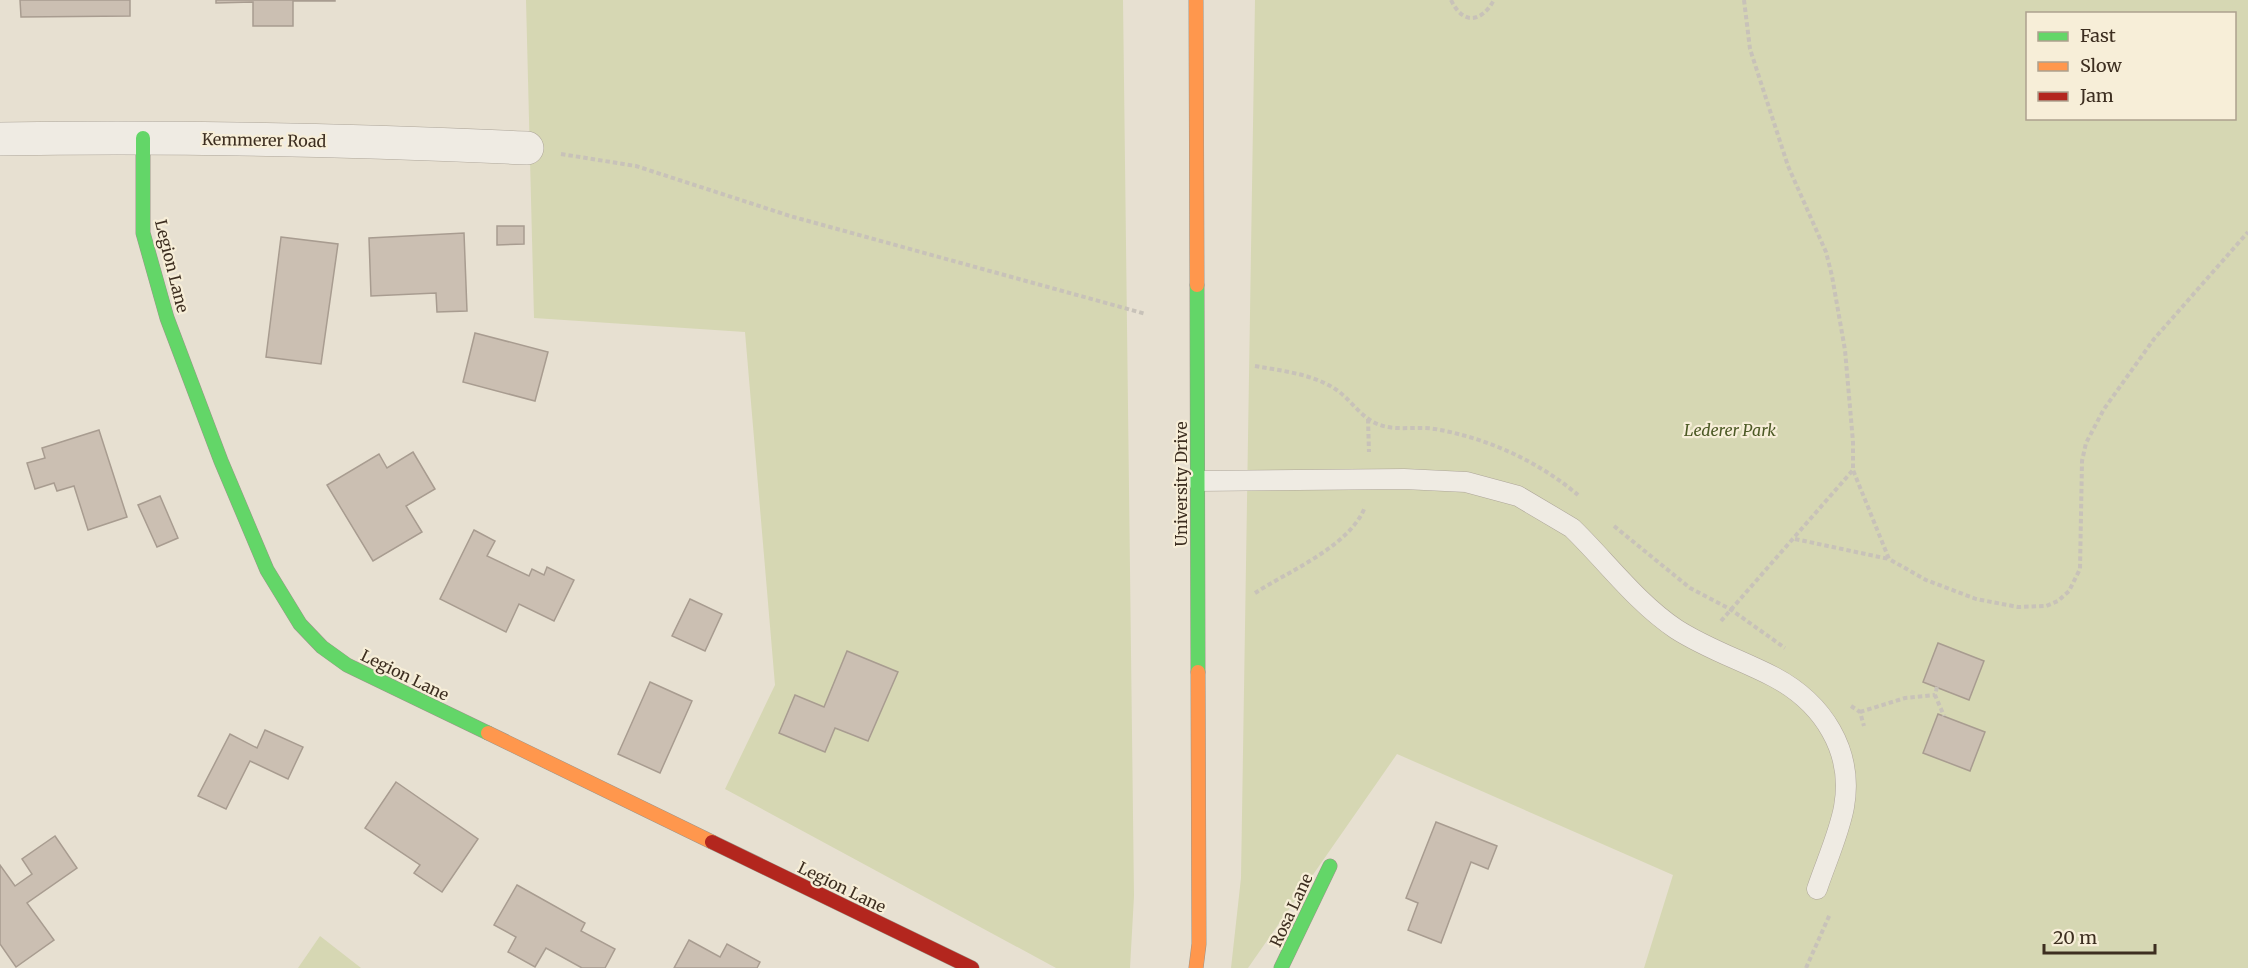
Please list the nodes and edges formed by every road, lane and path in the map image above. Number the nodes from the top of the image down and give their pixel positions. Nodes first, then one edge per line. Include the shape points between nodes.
1 (1196, 0) edge
2 (1451, 0) edge
3 (1494, 0) edge
4 (1744, 0) edge
5 (142, 138) junction
6 (0, 139) edge
7 (527, 148) joint
8 (2248, 232) edge
9 (1146, 314) dead end
10 (1368, 419) dead end
11 (1853, 470) junction
12 (1370, 479) junction
13 (1198, 481) junction
14 (1795, 539) junction
15 (1889, 559) junction
16 (1255, 593) dead end
17 (1703, 645) junction
18 (1937, 687) dead end
19 (1935, 695) junction
20 (1860, 712) dead end
21 (1944, 716) dead end
22 (1330, 866) dead end
23 (1817, 889) dead end
24 (972, 968) edge
25 (1196, 968) edge
26 (1281, 968) edge

1 - 13 street, University Drive
2 - 3 path via 1461,16 1471,20 1479,19
4 - 11 path via 1750,49 1788,166 1826,252 1832,276 1845,350
5 - 6 street, Kemmerer Road
5 - 7 street, Kemmerer Road
5 - 24 street, Legion Lane via 143,233 167,318 267,570 300,624 321,647 347,665
7 - 9 path via 636,166 790,216
8 - 15 path via 2154,339 2104,409 2086,443 2082,461 2080,569 2069,591 2046,606 2004,606 1926,580
10 - 12 path
11 - 14 path
11 - 15 path
12 - 13 lane
12 - 16 path via 1365,509 1352,528
12 - 17 lane via 1466,482 1518,496 1572,528 1644,603
13 - 25 street, University Drive
14 - 15 path
14 - 17 path via 1730,609
17 - 23 lane via 1790,687 1824,718 1837,740 1847,778 1843,809
18 - 19 path
19 - 20 path via 1905,698
19 - 21 path
22 - 26 street, Rosa Lane

